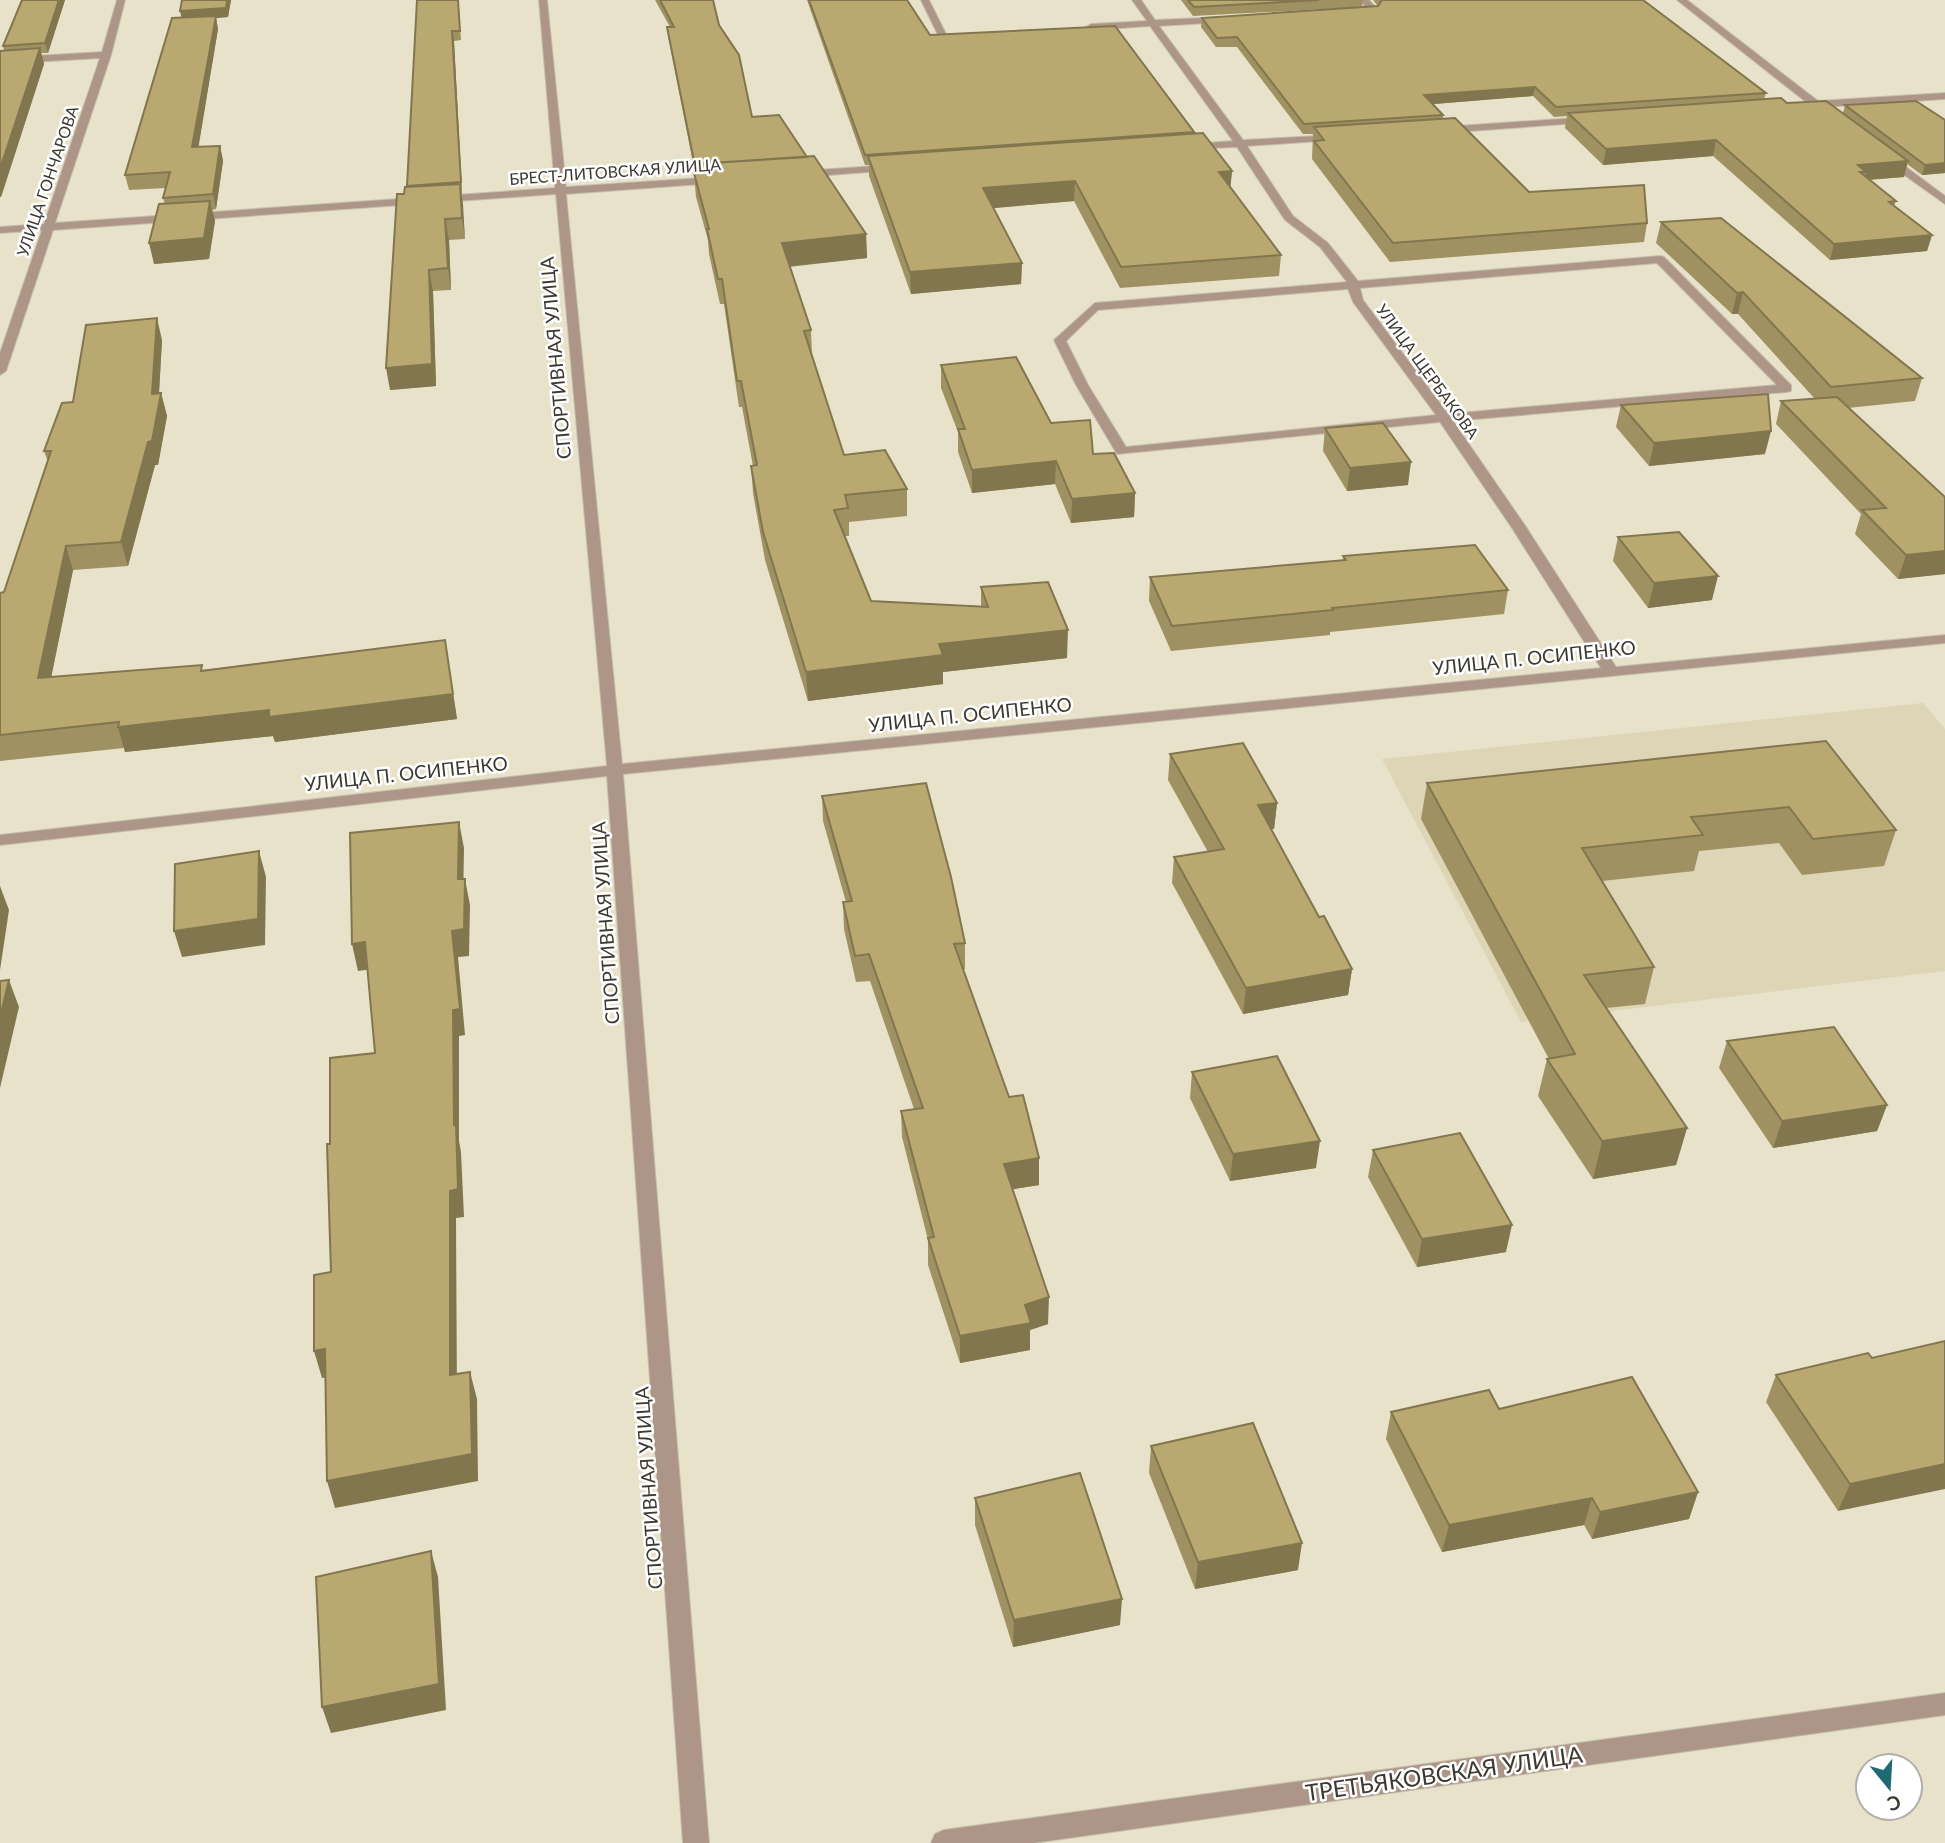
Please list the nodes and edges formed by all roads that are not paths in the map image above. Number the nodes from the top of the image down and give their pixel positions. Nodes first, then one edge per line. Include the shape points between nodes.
1 (121, 0) edge
2 (543, 0) edge
3 (926, 0) edge
4 (1136, 0) edge
5 (1364, 0) edge
6 (1681, 0) edge
7 (1346, 12) edge
8 (1236, 19) edge
9 (1153, 23) junction
10 (1074, 29) edge
11 (970, 35) edge
12 (106, 55) junction
13 (0, 61) edge
14 (1945, 96) edge
15 (1814, 104) junction
16 (1787, 106) edge
17 (1825, 112) edge
18 (1596, 119) edge
19 (1432, 130) edge
20 (1350, 136) edge
21 (1240, 143) junction
22 (1185, 147) edge
23 (1880, 153) edge
24 (907, 166) edge
25 (796, 174) edge
26 (727, 179) edge
27 (560, 190) junction
28 (1945, 201) edge
29 (48, 227) junction
30 (0, 230) edge
31 (1353, 285) junction
32 (0, 371) edge
33 (1445, 418) junction
34 (1945, 639) edge
35 (1610, 670) junction
36 (615, 770) junction
37 (0, 840) edge
38 (1945, 1704) edge
39 (696, 1843) edge
40 (944, 1843) edge

1 - 12 street, УЛИЦА ГОНЧАРОВА
2 - 27 street, СПОРТИВНАЯ УЛИЦА
3 - 11 street via 943,37
4 - 9 street, УЛИЦА ЩЕРБАКОВА
5 - 7 street via 1374,11
6 - 15 street
8 - 9 street
9 - 10 street
9 - 21 street, УЛИЦА ЩЕРБАКОВА
12 - 13 street
12 - 29 street, УЛИЦА ГОНЧАРОВА
14 - 15 street
15 - 16 street
15 - 17 street
18 - 19 street
20 - 21 street
21 - 22 street
21 - 31 street, УЛИЦА ЩЕРБАКОВА via 1289,218 1324,245
23 - 28 street
24 - 25 street
26 - 27 street, БРЕСТ-ЛИТОВСКАЯ УЛИЦА
27 - 29 street, БРЕСТ-ЛИТОВСКАЯ УЛИЦА
27 - 36 street, СПОРТИВНАЯ УЛИЦА
29 - 30 street, БРЕСТ-ЛИТОВСКАЯ УЛИЦА
29 - 32 street, УЛИЦА ГОНЧАРОВА
31 - 33 street, УЛИЦА ЩЕРБАКОВА via 1357,300
31 - 33 street via 1095,307 1060,340 1122,451
31 - 33 street via 1660,259 1787,388
33 - 35 street, УЛИЦА ЩЕРБАКОВА
34 - 35 street, УЛИЦА П. ОСИПЕНКО
35 - 36 street, УЛИЦА П. ОСИПЕНКО
36 - 37 street, УЛИЦА П. ОСИПЕНКО
36 - 39 street, СПОРТИВНАЯ УЛИЦА
38 - 40 street, ТРЕТЬЯКОВСКАЯ УЛИЦА

